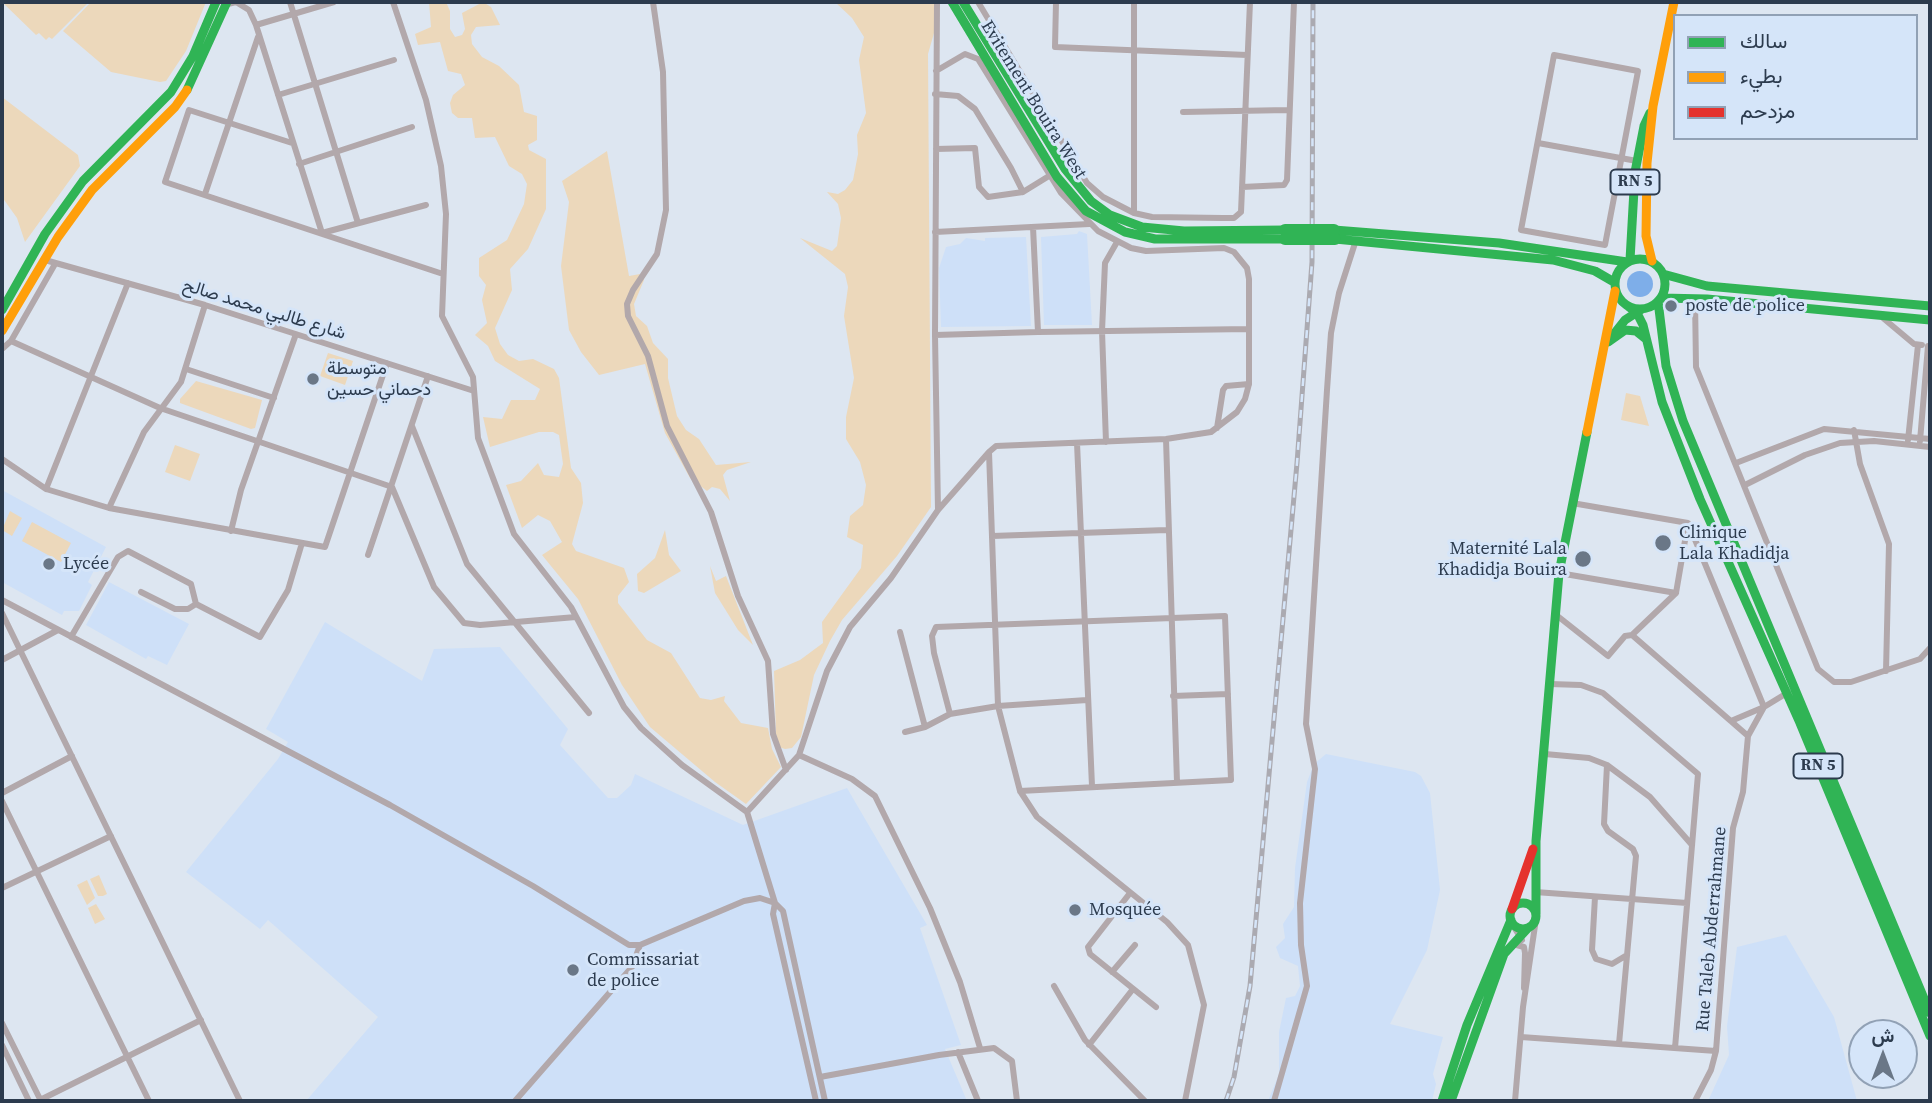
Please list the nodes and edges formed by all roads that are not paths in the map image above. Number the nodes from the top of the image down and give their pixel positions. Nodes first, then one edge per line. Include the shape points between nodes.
1 (247, 2) edge
2 (290, 2) edge
3 (334, 2) edge
4 (393, 2) edge
5 (653, 2) edge
6 (978, 2) edge
7 (1056, 2) edge
8 (1134, 2) edge
9 (1250, 2) edge
10 (1294, 2) edge
11 (1674, 2) edge
12 (223, 3) edge
13 (958, 3) edge
14 (937, 5) edge
15 (249, 10) junction
16 (294, 14) junction
17 (256, 25) junction
18 (258, 35) junction
19 (1134, 48) junction
20 (1247, 55) junction
21 (394, 60) dead end
22 (936, 71) junction
23 (316, 84) junction
24 (935, 94) junction
25 (278, 95) junction
26 (1653, 106) junction
27 (1245, 110) junction
28 (1288, 110) junction
29 (1183, 112) dead end
30 (227, 122) junction
31 (412, 127) dead end
32 (292, 143) junction
33 (1538, 143) junction
34 (936, 149) junction
35 (336, 152) junction
36 (1622, 158) junction
37 (1637, 161) junction
38 (299, 164) junction
39 (1049, 176) junction
40 (1242, 187) junction
41 (1023, 192) junction
42 (205, 194) junction
43 (426, 205) dead end
44 (1134, 213) junction
45 (358, 223) junction
46 (1089, 224) junction
47 (1033, 227) junction
48 (935, 232) junction
49 (322, 233) junction
50 (1285, 234) junction
51 (1357, 235) junction
52 (1117, 242) junction
53 (1236, 246) junction
54 (1606, 250) junction
55 (1628, 261) junction
56 (1651, 261) junction
57 (50, 262) junction
58 (443, 274) junction
59 (1663, 274) junction
60 (128, 283) junction
61 (1615, 286) junction
62 (1695, 298) junction
63 (1660, 299) junction
64 (205, 306) junction
65 (1930, 306) edge
66 (2, 310) edge
67 (1636, 310) junction
68 (1879, 315) junction
69 (1930, 320) edge
70 (1249, 329) junction
71 (1102, 331) junction
72 (1038, 332) junction
73 (296, 334) junction
74 (935, 335) junction
75 (6, 336) edge
76 (1647, 340) junction
77 (1608, 342) junction
78 (1918, 345) junction
79 (1929, 346) edge
80 (2, 349) edge
81 (1601, 359) junction
82 (387, 363) junction
83 (186, 369) junction
84 (90, 376) junction
85 (428, 376) junction
86 (1249, 384) junction
87 (474, 391) junction
88 (274, 398) junction
89 (160, 408) junction
90 (412, 426) junction
91 (1217, 428) junction
92 (1854, 430) junction
93 (1909, 436) junction
94 (1920, 438) junction
95 (1166, 439) junction
96 (1930, 439) edge
97 (258, 441) junction
98 (1106, 442) junction
99 (1855, 442) junction
100 (1077, 443) junction
101 (1907, 445) junction
102 (1919, 446) junction
103 (1930, 447) edge
104 (989, 452) junction
105 (2, 459) edge
106 (1736, 463) junction
107 (348, 473) junction
108 (1745, 485) junction
109 (392, 487) junction
110 (46, 489) junction
111 (1572, 503) junction
112 (109, 508) junction
113 (938, 510) junction
114 (1688, 523) junction
115 (1167, 530) junction
116 (231, 531) junction
117 (1080, 532) junction
118 (992, 536) junction
119 (302, 543) junction
120 (368, 555) dead end
121 (1559, 573) junction
122 (141, 592) dead end
123 (1676, 593) junction
124 (2, 600) edge
125 (196, 604) junction
126 (2, 612) edge
127 (1555, 614) junction
128 (576, 617) junction
129 (1170, 618) junction
130 (1083, 621) junction
131 (516, 623) junction
132 (995, 625) junction
133 (58, 630) junction
134 (900, 632) dead end
135 (1632, 635) junction
136 (71, 637) junction
137 (1930, 648) edge
138 (21, 650) junction
139 (2, 660) edge
140 (1886, 671) junction
141 (1550, 684) junction
142 (1228, 694) junction
143 (1787, 694) junction
144 (1173, 696) junction
145 (1087, 701) junction
146 (999, 706) junction
147 (1764, 707) junction
148 (589, 713) dead end
149 (950, 714) junction
150 (1731, 721) junction
151 (925, 727) junction
152 (905, 732) dead end
153 (1748, 736) junction
154 (1545, 754) junction
155 (799, 755) junction
156 (72, 757) junction
157 (1607, 765) junction
158 (786, 770) junction
159 (1177, 782) junction
160 (1092, 786) junction
161 (1020, 791) junction
162 (2, 793) edge
163 (2, 801) edge
164 (747, 811) junction
165 (111, 836) junction
166 (1536, 841) junction
167 (1692, 845) junction
168 (38, 870) junction
169 (2, 888) edge
170 (1535, 892) junction
171 (1130, 893) junction
172 (1595, 897) junction
173 (1632, 899) junction
174 (775, 903) junction
175 (1687, 903) junction
176 (1522, 925) junction
177 (640, 945) junction
178 (1135, 945) dead end
179 (1627, 955) junction
180 (1112, 972) junction
181 (1054, 986) dead end
182 (1133, 989) junction
183 (1156, 1007) dead end
184 (1523, 1007) junction
185 (1930, 1013) edge
186 (201, 1020) junction
187 (2, 1023) edge
188 (1930, 1036) edge
189 (1521, 1037) junction
190 (1619, 1044) junction
191 (2, 1045) edge
192 (1089, 1045) junction
193 (981, 1048) junction
194 (1675, 1048) junction
195 (1716, 1051) junction
196 (958, 1052) junction
197 (128, 1056) junction
198 (820, 1077) junction
199 (29, 1101) edge
200 (40, 1101) edge
201 (149, 1101) edge
202 (240, 1101) edge
203 (515, 1101) edge
204 (816, 1101) edge
205 (825, 1101) edge
206 (978, 1101) edge
207 (1017, 1101) edge
208 (1145, 1101) edge
209 (1185, 1101) edge
210 (1274, 1101) edge
211 (1442, 1101) edge
212 (1451, 1101) edge
213 (1515, 1101) edge
214 (1695, 1101) edge

1 - 15 street
2 - 16 street
3 - 16 street
4 - 58 street via 436,137 446,214
5 - 158 street via 663,72 666,210 657,254 633,290 628,316 648,355 667,426 711,512 738,596 768,661 773,734
6 - 44 street via 1087,183
7 - 19 street via 1055,47
8 - 19 street
9 - 20 street
10 - 28 street
11 - 26 main road, RN 5
12 - 15 street via 236,2
12 - 57 main road via 188,89 110,169 72,218
12 - 66 main road via 160,105 83,181 45,234
13 - 14 street
13 - 50 main road, Evitement Bouira West via 1065,169 1091,201 1110,215 1162,230
13 - 53 main road, Evitement Bouira West via 1057,177 1086,211 1142,237
14 - 22 street
15 - 17 street
16 - 17 street
16 - 23 street
17 - 18 street
18 - 25 street
18 - 30 street
19 - 20 street
19 - 44 street
20 - 27 street
21 - 23 street
22 - 24 street
22 - 39 street via 965,54 978,59
23 - 25 street
23 - 35 street
24 - 34 street
24 - 41 street via 958,96 975,108
25 - 32 street
26 - 37 main road, RN 5
26 - 56 main road, RN 5 via 1645,208
27 - 28 street
27 - 29 street
27 - 40 street
28 - 40 street via 1284,186
30 - 32 street
30 - 42 street
30 - 42 street via 189,110 165,182
31 - 35 street
32 - 38 street
33 - 36 street
33 - 36 street via 1554,55 1639,71
33 - 54 street via 1521,230
34 - 41 street via 975,148 979,187 985,196
34 - 48 street
35 - 38 street
35 - 45 street
36 - 37 street
36 - 54 street
37 - 55 main road, RN 5
38 - 49 street
39 - 41 street
39 - 46 street
40 - 44 street via 1241,212 1234,218
42 - 49 street
43 - 45 street
45 - 49 street
46 - 47 street
46 - 52 street
47 - 48 street
47 - 72 street
48 - 74 street
49 - 58 street
50 - 51 main road, Evitement Bouira West, bridge
50 - 53 main road, Evitement Bouira West
51 - 54 main road
51 - 61 main road via 1553,260 1595,271
51 - 210 street via 1331,333 1327,390 1306,724 1315,769 1301,893 1307,986
52 - 53 street via 1146,251
52 - 71 street via 1105,263
53 - 70 street via 1249,279
54 - 55 main road
55 - 56 main road
55 - 61 main road via 1618,270
56 - 59 main road
57 - 60 street, شارع طالبي محمد صالح
57 - 75 main road via 12,318
58 - 87 street via 442,316 470,368
59 - 63 main road
59 - 65 main road via 1707,286
60 - 64 street, شارع طالبي محمد صالح
60 - 84 street
61 - 67 main road
61 - 81 main road
62 - 63 main road
62 - 68 main road
62 - 106 street via 1696,367
63 - 67 main road
63 - 185 main road, RN 5 via 1664,353 1676,403
64 - 73 street, شارع طالبي محمد صالح
64 - 83 street
67 - 76 main road, RN 5
67 - 77 main road
68 - 69 main road
68 - 78 street
70 - 71 street
70 - 86 street
71 - 72 street
71 - 98 street
72 - 74 street
73 - 82 street, شارع طالبي محمد صالح
73 - 88 street
74 - 113 street
75 - 80 street
75 - 84 street
76 - 77 main road via 1636,331 1625,330
76 - 143 main road, RN 5 via 1674,434
77 - 81 main road
78 - 79 street
78 - 93 street
79 - 94 street
81 - 111 main road
82 - 85 street, شارع طالبي محمد صالح
82 - 107 street
83 - 88 street
83 - 89 street
84 - 89 street
84 - 110 street
85 - 87 street, شارع طالبي محمد صالح
85 - 90 street
86 - 91 street via 1237,412
86 - 91 street via 1223,390
87 - 128 street via 478,438 514,534
88 - 97 street
89 - 97 street
89 - 112 street
90 - 109 street
90 - 131 street via 467,564
91 - 95 street
92 - 93 street
92 - 99 street
92 - 106 street via 1824,429
93 - 94 street
93 - 101 street
94 - 96 street
94 - 102 street
95 - 98 street
95 - 115 street
97 - 107 street
97 - 116 street
98 - 100 street
99 - 101 street
99 - 108 street via 1805,455
99 - 140 street via 1889,544
100 - 104 street via 996,446
100 - 117 street
101 - 102 street
102 - 103 street
104 - 113 street
104 - 118 street
105 - 110 street
106 - 108 street
107 - 109 street
107 - 119 street via 325,547
108 - 140 street via 1818,669 1835,682
109 - 120 street
109 - 131 street via 428,575 448,607 471,626
110 - 112 street
111 - 114 street
111 - 121 main road
112 - 116 street
113 - 155 street via 839,646
114 - 123 street
114 - 147 street
115 - 117 street
115 - 129 street
116 - 119 street
117 - 118 street
117 - 130 street
118 - 132 street
119 - 125 street via 288,590 260,637
121 - 123 street
121 - 127 main road
122 - 125 street via 175,609
123 - 135 street
124 - 133 street
125 - 136 street via 191,584 128,551 122,553
126 - 138 street
127 - 135 street via 1608,656 1625,636
127 - 141 main road
128 - 131 street
128 - 164 street via 624,707 641,729
129 - 130 street
129 - 142 street via 1225,616
129 - 144 street
130 - 132 street
130 - 145 street
131 - 148 street
132 - 146 street
132 - 149 street via 932,630
133 - 136 street
133 - 138 street
134 - 151 street
135 - 150 street
136 - 177 street via 424,823 618,940
137 - 140 street via 1920,659
138 - 139 street
138 - 156 street
141 - 154 main road
141 - 167 street via 1581,685 1603,693 1698,774
142 - 144 street
142 - 159 street via 1231,780
143 - 147 street
143 - 188 main road, RN 5
144 - 159 street
145 - 146 street
145 - 160 street
146 - 149 street
146 - 161 street
147 - 150 street
147 - 153 street
149 - 151 street
150 - 153 street
151 - 152 street
153 - 195 street, Rue Taleb Abderrahmane via 1743,792 1733,828
154 - 157 street via 1589,758
154 - 166 main road
155 - 158 street
155 - 193 street via 852,779 875,796 930,908
156 - 162 street
156 - 165 street
157 - 167 street via 1650,797
157 - 173 street via 1604,824 1636,856
158 - 164 street
159 - 160 street
160 - 161 street
161 - 171 street via 1037,817
163 - 168 street
164 - 174 street
165 - 168 street
165 - 186 street
166 - 170 main road
166 - 176 main road
167 - 175 street
168 - 169 street
168 - 197 street
170 - 172 street
170 - 176 main road
171 - 180 street via 1088,947
171 - 209 street via 1188,945 1199,979 1204,1005
172 - 173 street
172 - 179 street via 1592,950 1596,959 1612,964
173 - 175 street
173 - 179 street
174 - 177 street via 760,898 744,901
174 - 198 street via 783,911
174 - 204 street via 773,914
175 - 194 street
176 - 184 street
176 - 184 street
176 - 211 main road via 1467,1025
176 - 212 main road via 1507,948
177 - 203 street via 632,967
178 - 180 street
179 - 190 street
180 - 182 street
181 - 192 street
182 - 183 street
182 - 192 street
184 - 189 street
186 - 197 street
186 - 202 street
187 - 200 street
189 - 190 street
189 - 213 street
190 - 194 street
191 - 199 street
192 - 208 street
193 - 196 street
193 - 207 street via 994,1048 1009,1056 1015,1069
194 - 195 street
195 - 214 street, Rue Taleb Abderrahmane
196 - 198 street
196 - 206 street
197 - 200 street
197 - 201 street
198 - 205 street

